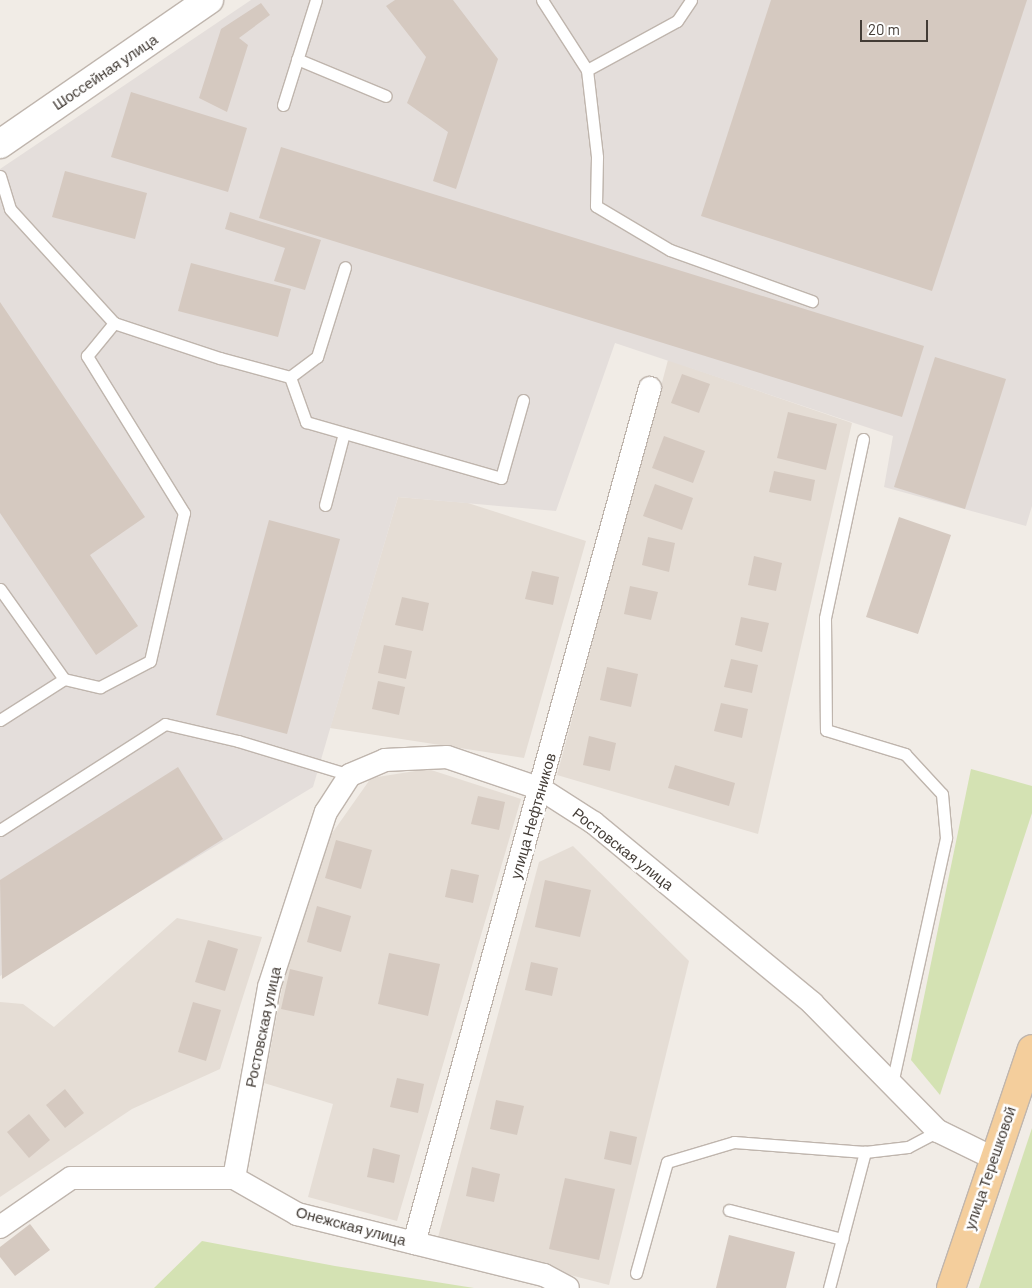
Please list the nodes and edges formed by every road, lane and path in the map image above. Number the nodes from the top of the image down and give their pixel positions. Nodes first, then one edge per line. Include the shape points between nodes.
1 (209, 0) edge
2 (316, 0) edge
3 (542, 0) edge
4 (691, 0) edge
5 (297, 59) junction
6 (587, 70) junction
7 (386, 96) dead end
8 (283, 105) dead end
9 (0, 144) edge
10 (0, 176) edge
11 (344, 267) dead end
12 (812, 301) dead end
13 (114, 323) junction
14 (290, 377) junction
15 (650, 388) dead end
16 (523, 400) dead end
17 (344, 433) junction
18 (863, 439) dead end
19 (325, 505) dead end
20 (0, 589) edge
21 (64, 679) junction
22 (0, 720) edge
23 (350, 775) junction
24 (541, 789) junction
25 (0, 830) edge
26 (1032, 1049) edge
27 (892, 1084) junction
28 (938, 1131) junction
29 (865, 1152) junction
30 (993, 1158) junction
31 (234, 1178) junction
32 (729, 1210) dead end
33 (0, 1227) edge
34 (842, 1239) junction
35 (414, 1243) junction
36 (636, 1273) dead end
37 (568, 1288) edge
38 (828, 1288) edge
39 (951, 1288) edge

1 - 9 street, Шоссейная улица
2 - 5 lane
3 - 6 lane
4 - 6 lane via 677,21
5 - 7 lane
5 - 8 lane
6 - 12 lane via 597,156 596,206 670,250
10 - 13 lane via 10,209
11 - 14 lane via 317,357
13 - 14 lane
13 - 21 lane via 87,356 184,513 150,661 100,687
14 - 17 lane via 306,422
15 - 24 street, улица Нефтяников
16 - 17 lane via 500,478
17 - 19 lane
18 - 27 lane via 825,618 826,730 905,754 942,794 946,838
20 - 21 lane
21 - 22 lane
23 - 24 street, Ростовская улица via 385,760 447,757
23 - 25 lane via 238,741 165,724
23 - 31 street, Ростовская улица via 326,812 269,987
24 - 27 street, Ростовская улица via 594,823 812,1003
24 - 35 street, улица Нефтяников
26 - 30 main road, улица Терешковой
27 - 28 street, Ростовская улица
28 - 29 lane via 908,1147
28 - 30 street, Ростовская улица
29 - 34 lane
29 - 36 lane via 734,1142 667,1162
30 - 39 main road, улица Терешковой
31 - 33 street via 72,1178
31 - 35 street, Онежская улица via 296,1214
32 - 34 lane
34 - 38 lane
35 - 37 street, Онежская улица via 544,1274

